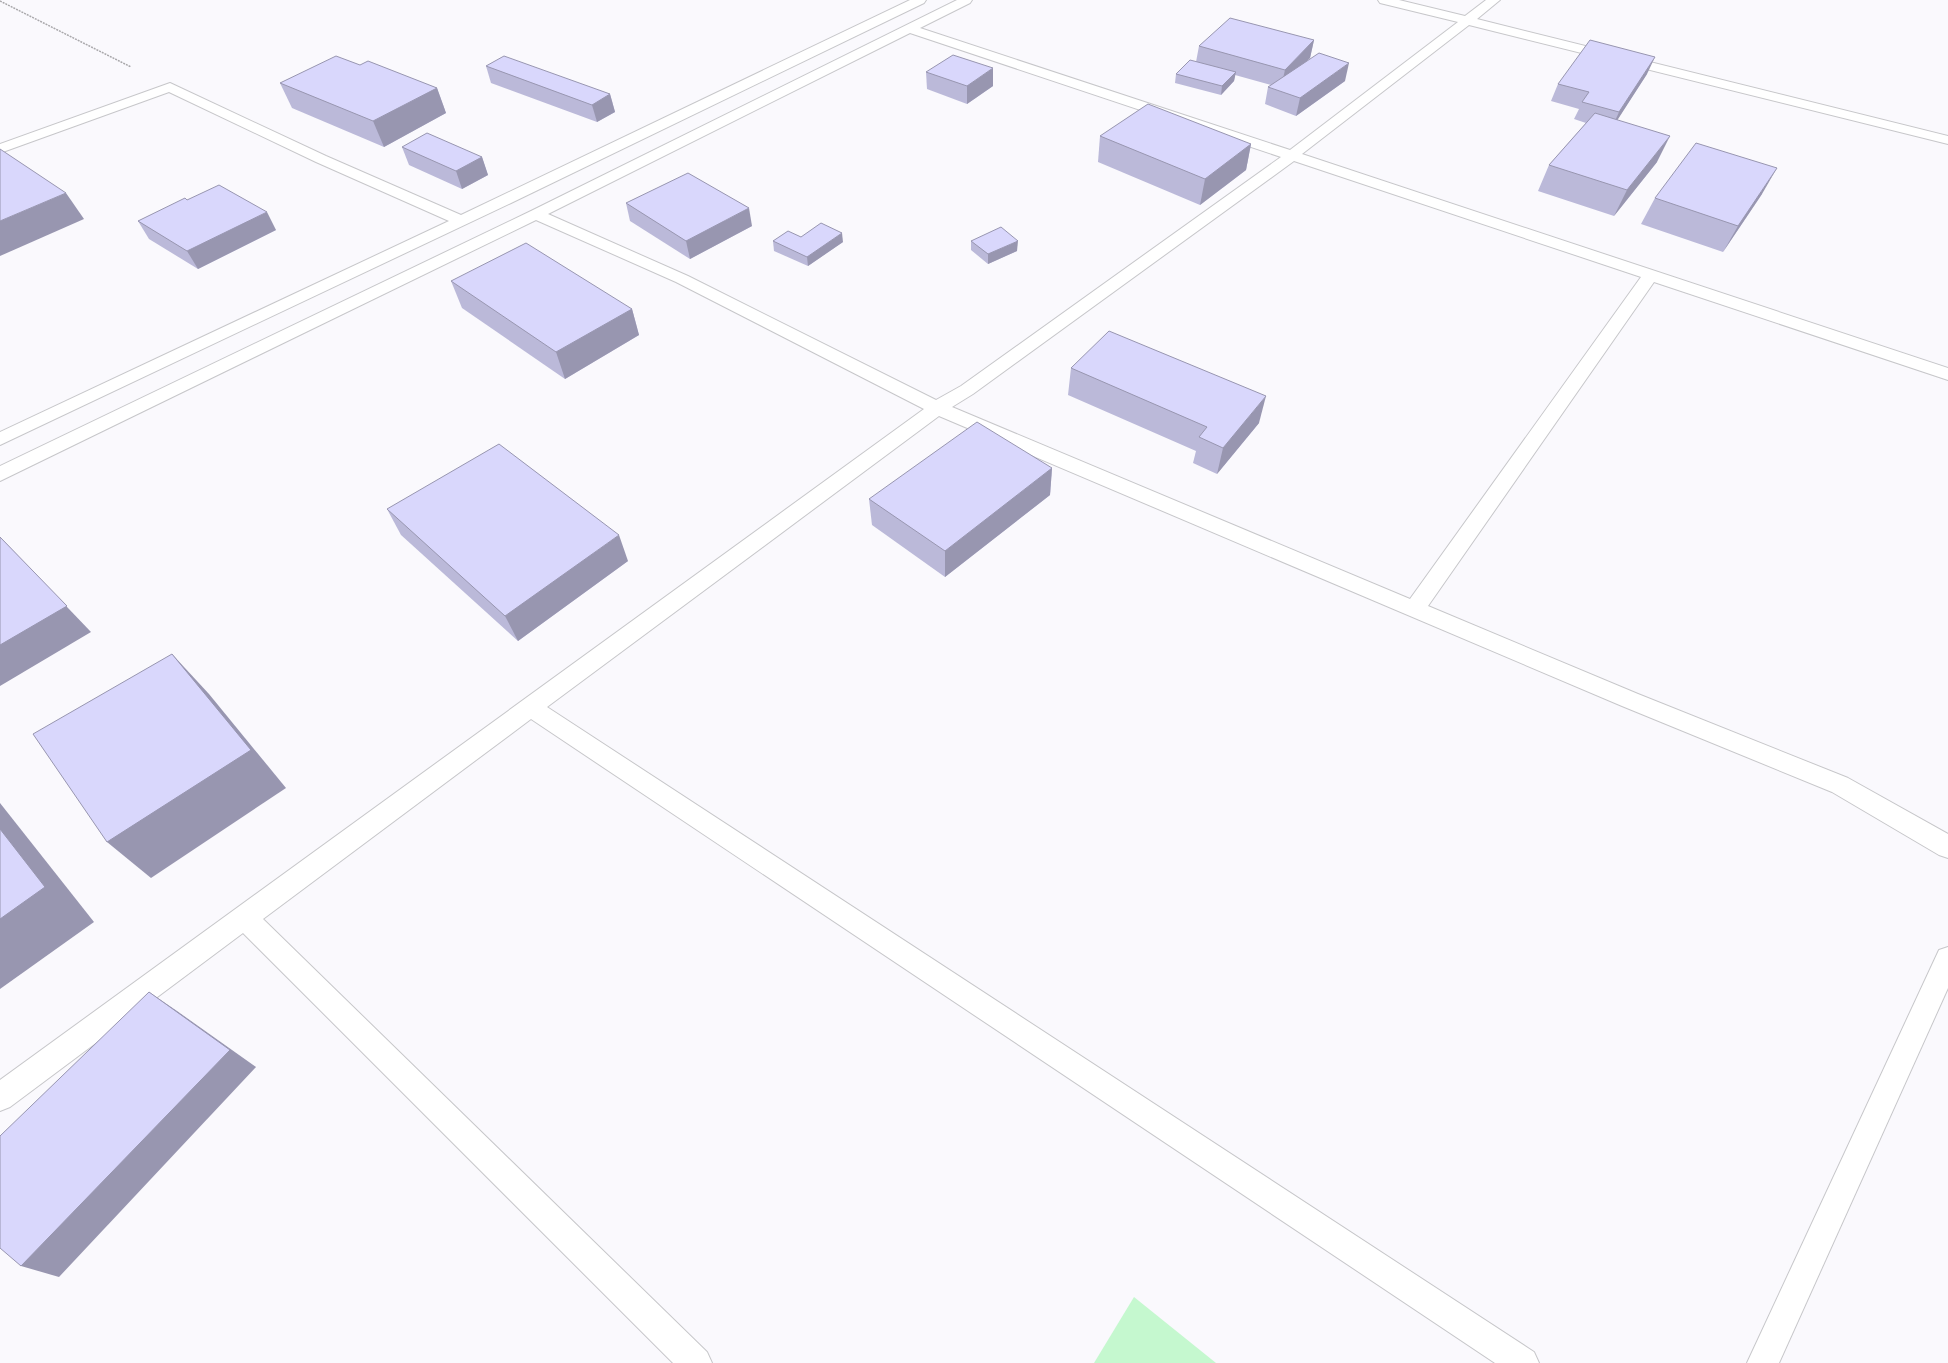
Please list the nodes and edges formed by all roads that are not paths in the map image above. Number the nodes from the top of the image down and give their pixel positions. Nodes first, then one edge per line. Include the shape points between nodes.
1 (920, 0) edge
2 (966, 0) edge
3 (1384, 0) edge
4 (1494, 0) edge
5 (1468, 21) junction
6 (909, 28) junction
7 (1948, 140) edge
8 (0, 149) edge
9 (1291, 156) junction
10 (536, 214) junction
11 (461, 221) junction
12 (1651, 275) junction
13 (1948, 374) edge
14 (937, 408) junction
15 (0, 439) edge
16 (0, 474) edge
17 (1414, 609) junction
18 (530, 708) junction
19 (1948, 847) edge
20 (245, 918) junction
21 (1948, 959) edge
22 (0, 1096) edge
23 (696, 1363) edge
24 (1522, 1363) edge
25 (1763, 1363) edge

1 - 11 street
2 - 6 street
3 - 5 street
4 - 5 street
5 - 7 street
5 - 9 street
6 - 9 street
6 - 10 street
8 - 11 street via 170,87 321,159
9 - 12 street
9 - 14 street via 967,390
10 - 14 street via 682,279
10 - 16 street
11 - 15 street
12 - 13 street
12 - 17 street
14 - 17 street
14 - 18 street
17 - 19 street via 1840,785
18 - 20 street
18 - 24 street
20 - 22 street
20 - 23 street
21 - 25 street

